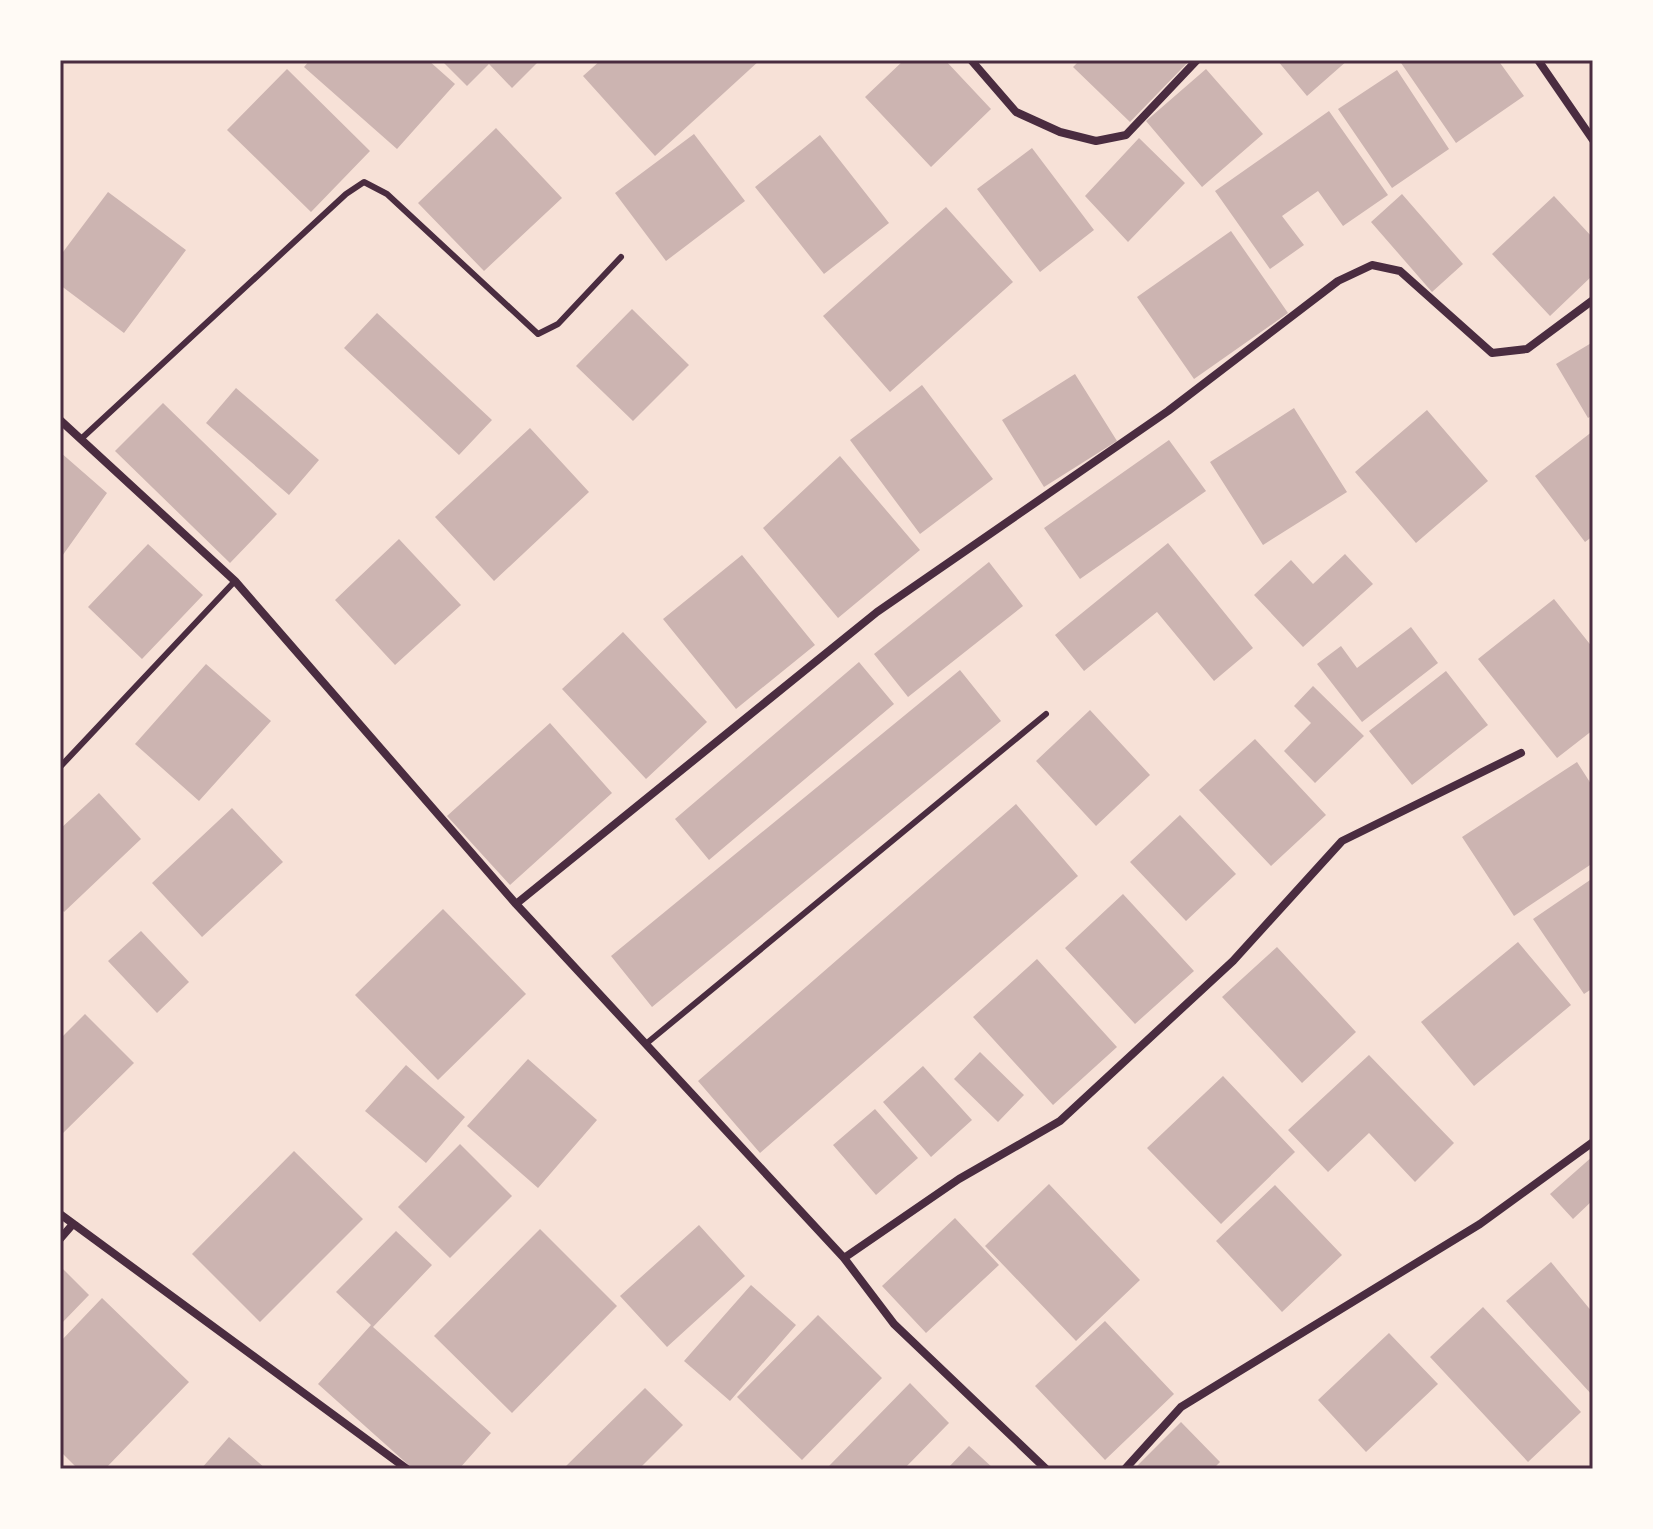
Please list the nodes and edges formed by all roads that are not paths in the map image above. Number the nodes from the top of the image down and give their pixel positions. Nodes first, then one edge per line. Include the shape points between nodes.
1 (971, 60) edge
2 (1197, 60) edge
3 (1538, 60) edge
4 (1593, 140) edge
5 (621, 257) dead end
6 (1593, 300) edge
7 (60, 420) edge
8 (81, 439) junction
9 (235, 581) junction
10 (1046, 714) dead end
11 (1521, 753) dead end
12 (60, 767) edge
13 (516, 904) junction
14 (647, 1043) junction
15 (1593, 1142) edge
16 (60, 1214) edge
17 (73, 1224) junction
18 (60, 1239) edge
19 (844, 1258) junction
20 (407, 1469) edge
21 (1046, 1469) edge
22 (1125, 1469) edge

1 - 2 street via 1016,112 1096,141 1126,135
3 - 4 street
5 - 8 lane via 558,324 538,334 387,194 364,182
6 - 13 street via 1527,349 1492,353 1400,271 1372,265 1338,281 1168,411 877,612
7 - 8 street
8 - 9 street
9 - 12 lane
9 - 13 street
10 - 14 lane
11 - 19 street via 1342,841 1233,961 1060,1121 959,1179
13 - 14 street
14 - 19 street
15 - 22 street via 1480,1224 1181,1407
16 - 17 street
17 - 18 street
17 - 20 street
19 - 21 street via 894,1324

